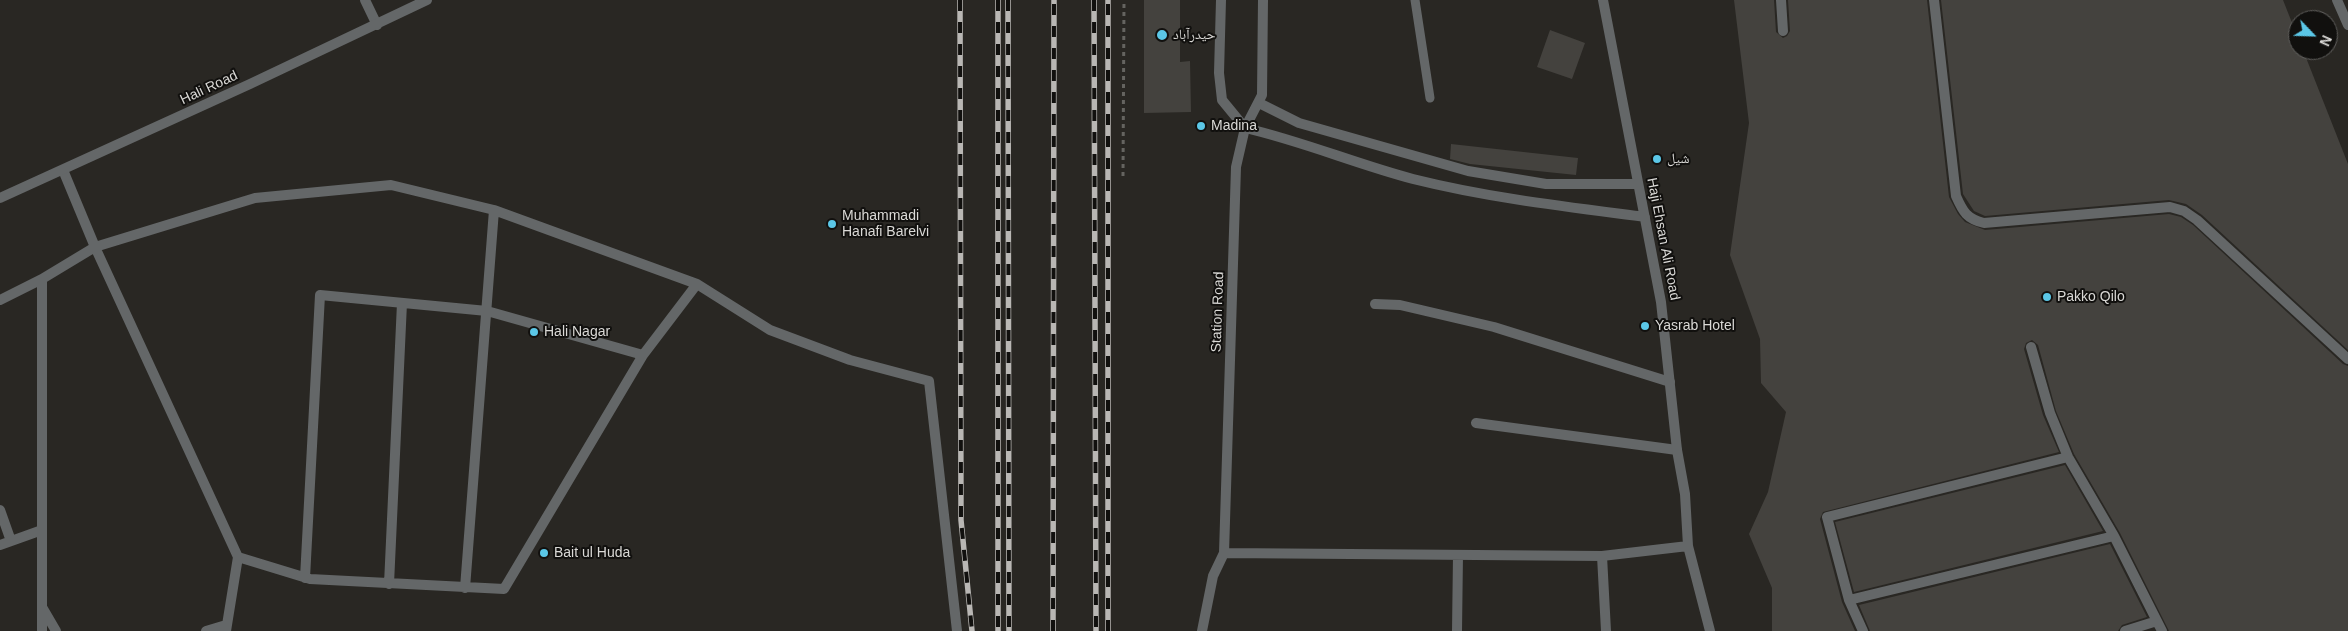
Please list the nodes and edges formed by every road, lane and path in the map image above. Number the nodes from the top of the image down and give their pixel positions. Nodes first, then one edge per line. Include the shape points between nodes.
1 (365, 0) edge
2 (427, 0) edge
3 (1124, 0) edge
4 (1221, 0) edge
5 (1262, 0) edge
6 (1415, 0) edge
7 (1602, 0) edge
8 (1781, 0) edge
9 (1934, 0) edge
10 (2338, 0) edge
11 (377, 25) junction
12 (2348, 25) edge
13 (1783, 31) dead end
14 (1430, 98) dead end
15 (1259, 103) junction
16 (1246, 128) junction
17 (63, 170) junction
18 (1123, 176) dead end
19 (1638, 184) junction
20 (0, 198) edge
21 (494, 210) junction
22 (1645, 217) junction
23 (96, 247) junction
24 (42, 279) junction
25 (697, 284) junction
26 (0, 300) edge
27 (402, 303) junction
28 (1375, 304) dead end
29 (487, 310) junction
30 (2031, 346) dead end
31 (643, 355) junction
32 (2348, 360) edge
33 (1670, 382) junction
34 (1476, 423) dead end
35 (1677, 450) junction
36 (2068, 457) junction
37 (0, 510) edge
38 (42, 530) junction
39 (2114, 536) junction
40 (11, 540) junction
41 (0, 545) edge
42 (1688, 546) junction
43 (1224, 553) junction
44 (1458, 555) junction
45 (1602, 556) junction
46 (238, 557) junction
47 (305, 578) junction
48 (389, 584) junction
49 (465, 588) junction
50 (1849, 600) junction
51 (42, 606) junction
52 (2160, 626) edge
53 (226, 628) edge
54 (42, 631) edge
55 (56, 631) edge
56 (206, 631) edge
57 (957, 631) edge
58 (1202, 631) edge
59 (1457, 631) edge
60 (1606, 631) edge
61 (1710, 631) edge
62 (1863, 631) edge
63 (2125, 631) edge

1 - 11 street
2 - 11 street, Hali Road
3 - 18 path
4 - 16 street via 1219,73 1222,100
5 - 15 street via 1262,95
6 - 14 lane
7 - 19 street, Haji Ehsan Ali Road
8 - 13 street
9 - 32 street via 1956,196 1963,213 1972,220 1984,222 2170,207 2184,211
10 - 12 street
11 - 17 street, Hali Road
15 - 16 street, Station Road
15 - 19 street via 1300,123 1468,171 1546,184
16 - 22 street via 1288,138 1413,179 1539,204
16 - 43 street, Station Road via 1236,167
17 - 20 street, Hali Road
17 - 23 street
19 - 22 street, Haji Ehsan Ali Road
21 - 23 street via 391,185 294,194 255,198
21 - 25 street
21 - 29 street
22 - 33 street, Haji Ehsan Ali Road via 1661,302
23 - 24 street
23 - 46 street
24 - 26 street
24 - 38 street
25 - 31 street
25 - 57 street via 770,330 850,360 929,381
27 - 29 street
27 - 47 street via 320,295
27 - 48 street
28 - 33 street via 1400,305 1494,326
29 - 31 street
29 - 49 street
30 - 36 street via 2050,413
31 - 49 street via 504,590
33 - 35 street, Haji Ehsan Ali Road
34 - 35 street
35 - 42 street, Haji Ehsan Ali Road via 1685,494
36 - 39 street
36 - 50 street via 1827,517
37 - 40 street
38 - 40 street
38 - 51 street
39 - 50 street
39 - 52 street
40 - 41 street
42 - 45 street
42 - 61 street, Haji Ehsan Ali Road
43 - 44 street
43 - 58 street, Station Road via 1213,576
44 - 45 street
44 - 59 street
45 - 60 street
46 - 47 street
46 - 53 street
47 - 48 street
48 - 49 street
50 - 62 street
51 - 54 street
51 - 55 street
52 - 63 street
53 - 56 street

